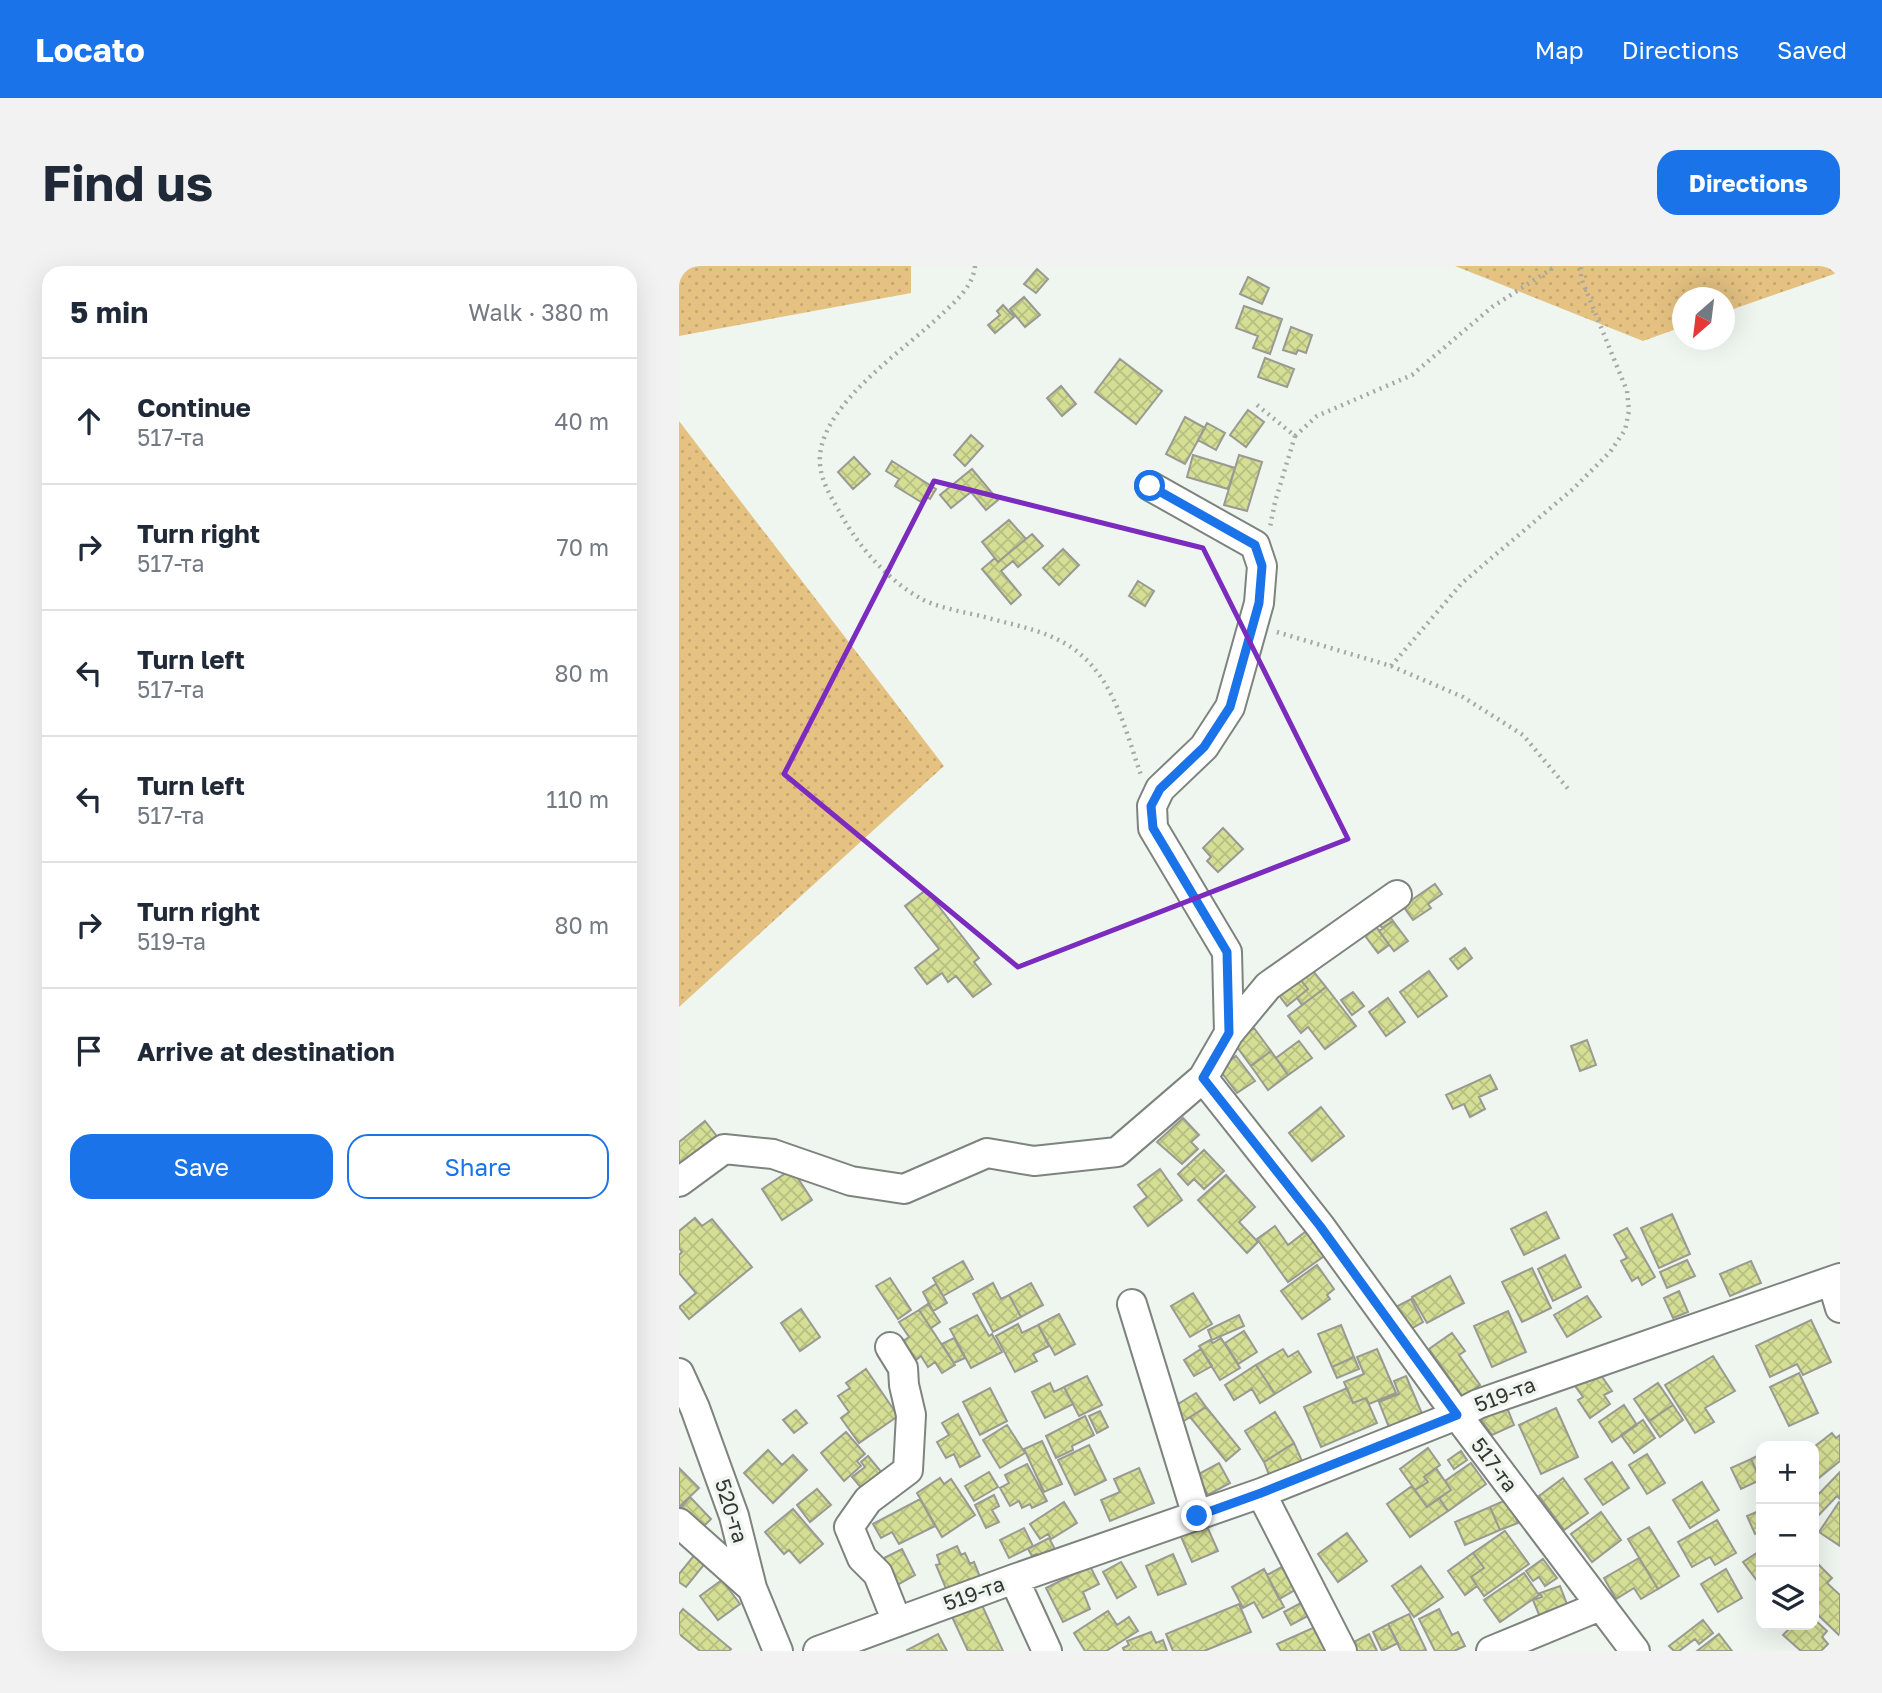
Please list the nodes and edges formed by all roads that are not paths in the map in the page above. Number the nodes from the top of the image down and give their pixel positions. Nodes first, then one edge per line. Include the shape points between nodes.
1 (1150, 486) dead end
2 (1397, 895) dead end
3 (1229, 1033) junction
4 (1203, 1078) junction
5 (679, 1182) edge
6 (1836, 1280) edge
7 (1132, 1304) dead end
8 (1840, 1308) edge
9 (890, 1347) dead end
10 (679, 1373) edge
11 (1457, 1415) junction
12 (1261, 1493) junction
13 (1197, 1516) junction
14 (679, 1523) edge
15 (1014, 1579) junction
16 (752, 1588) junction
17 (1600, 1606) junction
18 (897, 1622) junction
19 (778, 1651) edge
20 (818, 1651) edge
21 (1047, 1651) edge
22 (1342, 1651) edge
23 (1491, 1651) edge
24 (1635, 1651) edge

1 - 3 street via 1255,545 1262,566 1259,603 1230,707 1204,747 1160,789 1151,806 1153,828 1227,952
2 - 3 street via 1269,986
3 - 4 street
4 - 5 street via 1117,1152 1034,1161 987,1153 904,1189 851,1181 773,1154 724,1149
4 - 11 street, 517-та via 1320,1226
6 - 8 street
6 - 11 street, 519-та
7 - 13 street
9 - 18 street via 904,1368 911,1415 908,1470 868,1500 849,1527 862,1558 878,1574
10 - 16 street, 520-та via 734,1516
11 - 12 street, 519-та
11 - 17 street, 517-та
12 - 13 street, 519-та
12 - 22 street
13 - 15 street, 519-та
14 - 16 street
15 - 18 street, 519-та
15 - 21 street
16 - 19 street, 520-та
17 - 23 street
17 - 24 street, 517-та
18 - 20 street, 519-та

